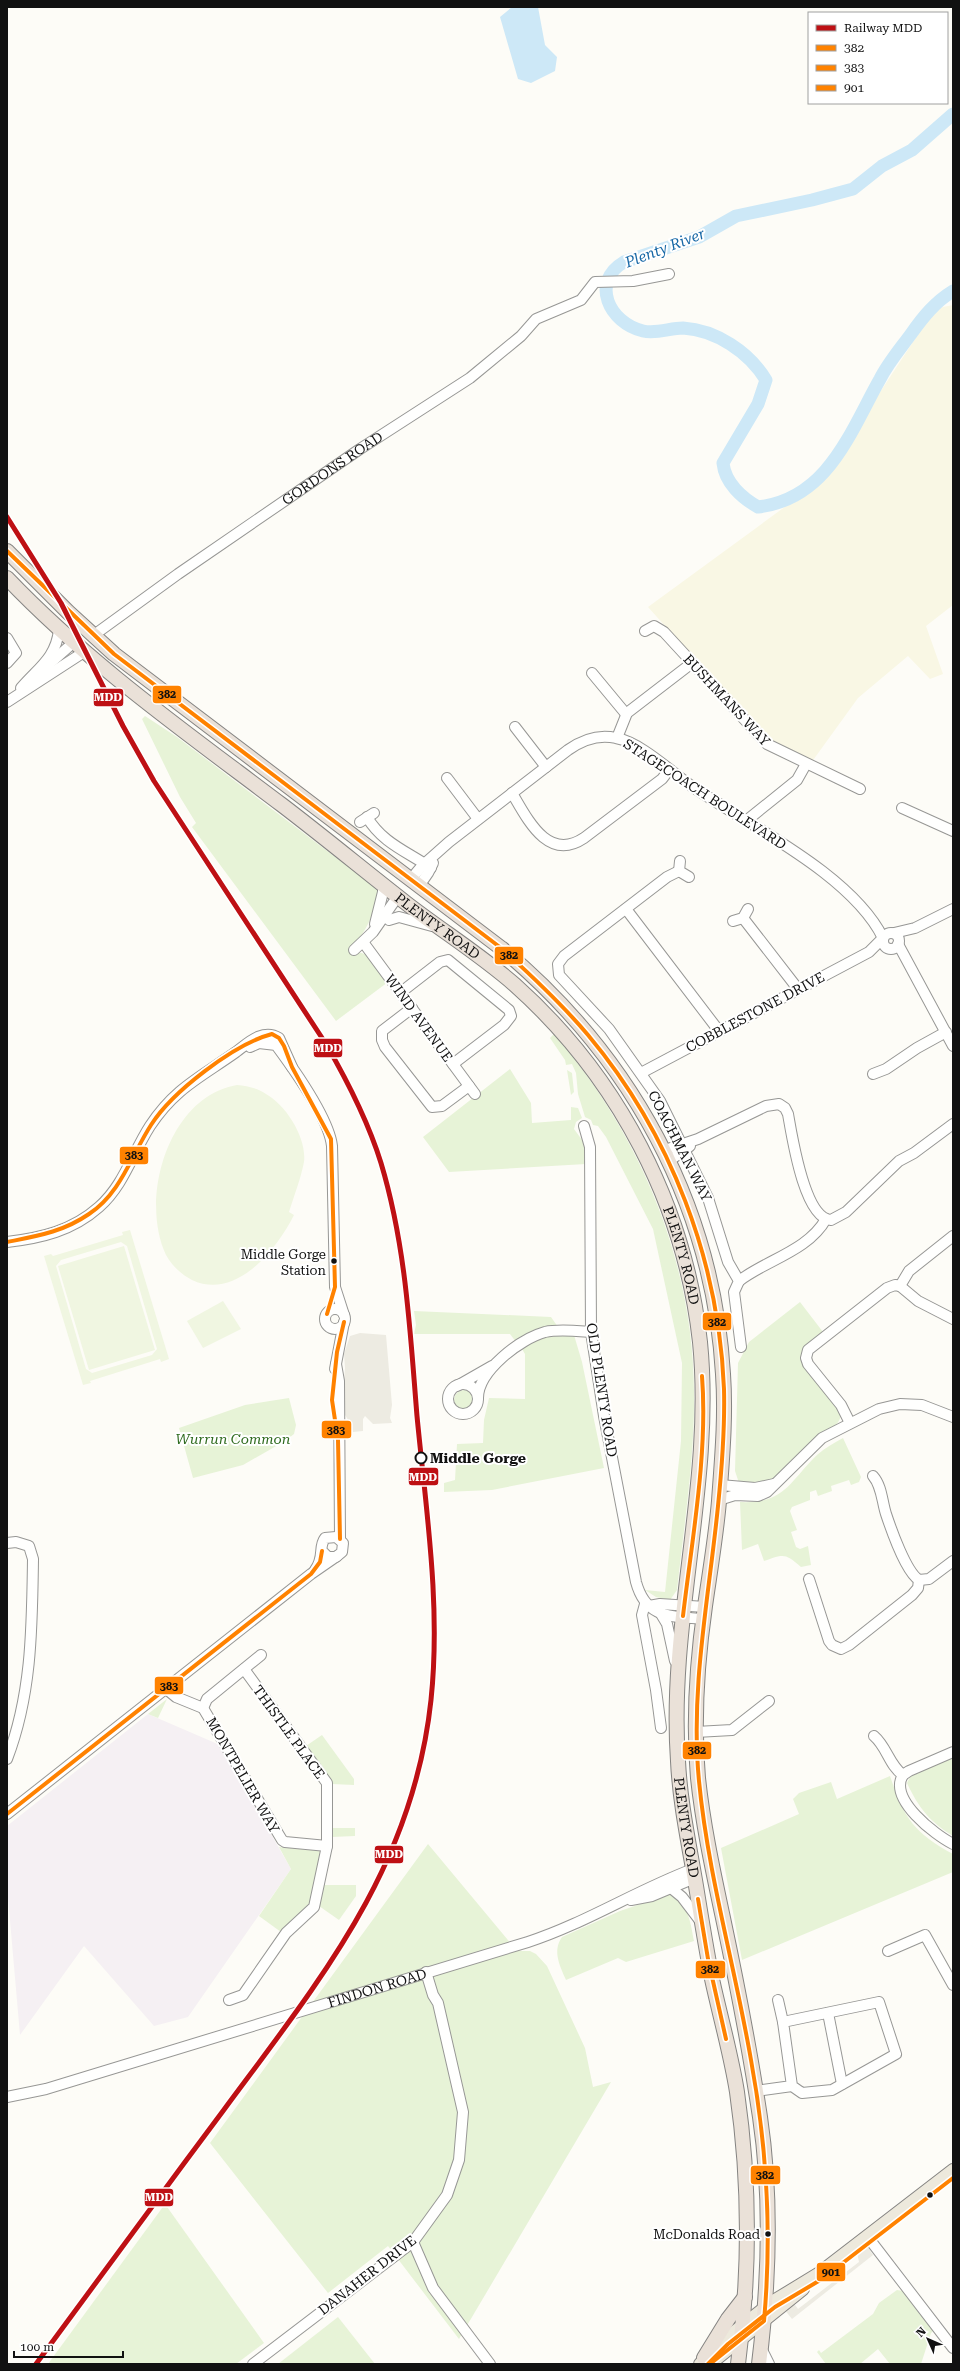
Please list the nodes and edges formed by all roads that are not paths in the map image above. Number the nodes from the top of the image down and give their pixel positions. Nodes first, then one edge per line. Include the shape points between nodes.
1 (669, 274) dead end
2 (7, 551) edge
3 (7, 578) edge
4 (59, 630) junction
5 (645, 631) dead end
6 (94, 636) junction
7 (7, 638) edge
8 (78, 647) junction
9 (692, 662) junction
10 (7, 663) edge
11 (592, 673) dead end
12 (11, 698) edge
13 (625, 716) junction
14 (515, 727) dead end
15 (619, 739) junction
16 (806, 764) junction
17 (546, 767) junction
18 (667, 769) junction
19 (448, 778) dead end
20 (860, 789) dead end
21 (510, 794) junction
22 (902, 808) dead end
23 (367, 818) dead end
24 (478, 819) junction
25 (746, 821) junction
26 (953, 831) edge
27 (427, 866) junction
28 (689, 877) dead end
29 (415, 883) junction
30 (383, 884) junction
31 (401, 899) junction
32 (626, 909) junction
33 (953, 909) edge
34 (870, 918) junction
35 (389, 920) junction
36 (733, 921) dead end
37 (440, 927) junction
38 (916, 928) junction
39 (375, 929) junction
40 (893, 933) junction
41 (882, 939) junction
42 (363, 942) junction
43 (894, 946) junction
44 (354, 950) dead end
45 (869, 952) junction
46 (798, 989) junction
47 (400, 993) junction
48 (412, 1008) junction
49 (719, 1031) junction
50 (946, 1032) junction
51 (953, 1046) edge
52 (453, 1064) junction
53 (640, 1073) junction
54 (873, 1074) dead end
55 (953, 1124) edge
56 (584, 1126) dead end
57 (684, 1147) junction
58 (667, 1156) junction
59 (826, 1219) junction
60 (953, 1236) edge
61 (7, 1242) edge
62 (739, 1281) junction
63 (900, 1286) junction
64 (335, 1287) junction
65 (327, 1314) junction
66 (344, 1318) junction
67 (953, 1320) edge
68 (328, 1326) junction
69 (591, 1332) junction
70 (741, 1347) dead end
71 (337, 1352) junction
72 (495, 1364) junction
73 (337, 1367) junction
74 (456, 1387) junction
75 (478, 1398) junction
76 (953, 1418) edge
77 (850, 1423) junction
78 (338, 1440) junction
79 (873, 1476) dead end
80 (776, 1484) junction
81 (720, 1485) junction
82 (719, 1500) junction
83 (695, 1509) junction
84 (340, 1511) junction
85 (327, 1537) junction
86 (340, 1539) junction
87 (7, 1543) edge
88 (322, 1551) junction
89 (337, 1556) junction
90 (953, 1561) edge
91 (311, 1574) junction
92 (809, 1579) dead end
93 (920, 1580) junction
94 (647, 1605) junction
95 (684, 1611) junction
96 (704, 1613) junction
97 (661, 1614) junction
98 (261, 1655) dead end
99 (244, 1669) junction
100 (678, 1673) junction
101 (166, 1688) junction
102 (769, 1701) dead end
103 (203, 1708) junction
104 (661, 1728) dead end
105 (696, 1732) junction
106 (874, 1736) dead end
107 (953, 1752) edge
108 (7, 1759) edge
109 (903, 1775) junction
110 (7, 1814) edge
111 (953, 1844) edge
112 (327, 1846) junction
113 (711, 1868) junction
114 (694, 1873) junction
115 (671, 1888) junction
116 (627, 1900) junction
117 (703, 1925) junction
118 (888, 1951) dead end
119 (430, 1971) junction
120 (953, 1985) edge
121 (229, 2000) dead end
122 (778, 2000) dead end
123 (828, 2012) junction
124 (783, 2022) junction
125 (842, 2084) junction
126 (792, 2086) junction
127 (756, 2091) junction
128 (7, 2097) edge
129 (951, 2175) edge
130 (867, 2236) junction
131 (413, 2242) junction
132 (818, 2274) junction
133 (745, 2297) junction
134 (765, 2307) junction
135 (764, 2321) junction
136 (744, 2324) junction
137 (741, 2340) junction
138 (761, 2348) junction
139 (953, 2348) edge
140 (705, 2362) edge
141 (253, 2364) edge
142 (490, 2364) edge
143 (738, 2364) edge
144 (759, 2364) edge
145 (769, 2364) edge

1 - 6 street, GORDONS ROAD via 624,282 595,282 581,300 536,319 521,336 470,378 348,457 178,574
2 - 6 highway, PLENTY ROAD
3 - 4 highway, PLENTY ROAD
4 - 8 highway, PLENTY ROAD
4 - 12 street via 58,644 52,654
5 - 9 street, BUSHMANS WAY via 654,626 662,631
6 - 8 highway, GORDONS ROAD
6 - 29 highway, PLENTY ROAD via 158,689
7 - 10 street via 16,654
8 - 12 street, GORDONS ROAD
8 - 30 highway, PLENTY ROAD
9 - 13 street
9 - 16 street, BUSHMANS WAY via 767,744
11 - 13 street
13 - 15 street
14 - 17 street
15 - 17 street, STAGECOACH BOULEVARD via 598,738 582,742
15 - 18 street, STAGECOACH BOULEVARD via 631,744
16 - 20 street, BUSHMANS WAY
16 - 25 street via 797,780
17 - 21 street, STAGECOACH BOULEVARD
18 - 21 street via 658,781 584,838 570,845 558,846 547,841
18 - 25 street, STAGECOACH BOULEVARD
19 - 24 street
21 - 24 street, STAGECOACH BOULEVARD
22 - 26 street
23 - 27 street via 380,835 405,854
24 - 27 street, STAGECOACH BOULEVARD
25 - 34 street, STAGECOACH BOULEVARD via 822,870
27 - 29 street, STAGECOACH BOULEVARD
28 - 32 street via 680,866
29 - 31 highway
29 - 58 highway, PLENTY ROAD via 501,948 552,992 596,1041 619,1073
30 - 31 highway, PLENTY ROAD
30 - 39 street
31 - 35 street
31 - 37 highway, PLENTY ROAD
31 - 39 street
32 - 49 street
32 - 53 street, COACHMAN WAY via 564,956 557,970 563,980 609,1029
33 - 38 street
34 - 40 street, STAGECOACH BOULEVARD
34 - 41 street, STAGECOACH BOULEVARD
35 - 37 street via 403,917
35 - 39 street via 381,928
36 - 46 street via 745,913
37 - 83 highway, PLENTY ROAD via 513,983 563,1034 609,1093 636,1138 658,1184 684,1257 699,1337 704,1400
38 - 40 street
38 - 43 street
39 - 42 street
40 - 41 street via 885,934
40 - 43 street via 898,936
41 - 43 street via 883,944
41 - 45 street, COBBLESTONE DRIVE
42 - 44 street
42 - 47 street, WIND AVENUE
43 - 45 street, COBBLESTONE DRIVE
43 - 50 street via 906,960
45 - 46 street, COBBLESTONE DRIVE
46 - 49 street, COBBLESTONE DRIVE
47 - 48 street, WIND AVENUE
47 - 52 street via 440,962 448,960 509,1010 511,1016 504,1025
48 - 52 street, WIND AVENUE
48 - 52 street, WIND AVENUE via 382,1031 382,1040 432,1107 442,1106 472,1090
49 - 53 street, COBBLESTONE DRIVE
50 - 51 street
50 - 54 street via 884,1070
53 - 57 street, COACHMAN WAY via 660,1101
55 - 59 street via 914,1153 904,1166 885,1177 842,1216 834,1220
56 - 69 street, OLD PLENTY ROAD via 590,1150
57 - 58 street
57 - 59 street via 766,1106 774,1103 782,1105 788,1114 806,1188 818,1212
57 - 62 street, COACHMAN WAY via 708,1198 728,1262
58 - 81 highway, PLENTY ROAD via 684,1196 704,1256 720,1340 724,1426
59 - 62 street via 815,1234 772,1264
60 - 63 street via 909,1271
61 - 64 street via 55,1233 95,1211 118,1186 141,1141 161,1110 190,1082 234,1054 270,1038 292,1067 331,1139
62 - 70 street via 734,1292
63 - 67 street via 918,1301
63 - 77 street via 895,1284 887,1288 807,1353 808,1364 841,1405
64 - 65 street
64 - 66 street
65 - 66 street via 336,1310
65 - 68 street
66 - 68 street via 337,1328
66 - 71 street
68 - 71 street
69 - 72 street via 559,1331 539,1334 525,1341
69 - 94 street, OLD PLENTY ROAD via 604,1416 636,1582
71 - 73 street
72 - 74 street
72 - 75 street via 481,1383
73 - 78 street
73 - 78 street via 332,1400
74 - 75 street via 470,1387
74 - 75 street via 451,1392 449,1401 457,1413 472,1411
76 - 77 street via 922,1405 900,1404 880,1409
77 - 80 street via 817,1442
78 - 84 street
79 - 93 street via 911,1572
80 - 81 street via 755,1488
80 - 82 street via 758,1496 735,1495
81 - 82 highway, PLENTY ROAD
81 - 83 highway via 708,1490
82 - 96 highway, PLENTY ROAD
83 - 95 highway, PLENTY ROAD
84 - 85 street via 334,1528
84 - 86 street
85 - 86 street
85 - 88 street via 322,1544
86 - 89 street via 343,1549
87 - 108 street via 16,1542 29,1546 33,1559 31,1654 15,1737
88 - 89 street via 328,1557
88 - 91 street via 320,1562
89 - 91 street
90 - 93 street via 929,1579
91 - 101 street
92 - 93 street via 829,1641 841,1649 912,1595
94 - 95 street via 658,1604
94 - 97 street
94 - 104 street, OLD PLENTY ROAD via 642,1615
95 - 96 street
95 - 97 street
95 - 100 highway, PLENTY ROAD
96 - 105 highway, PLENTY ROAD
97 - 100 street via 669,1630
98 - 99 street
99 - 103 street via 207,1699
99 - 112 street, THISTLE PLACE via 327,1783
100 - 114 highway, PLENTY ROAD via 678,1761 684,1820
101 - 103 street, MONTPELIER WAY via 176,1697
101 - 110 street
102 - 105 street via 732,1730
103 - 112 street, MONTPELIER WAY via 282,1840
105 - 113 highway, PLENTY ROAD via 699,1781
106 - 109 street via 884,1746 894,1767
107 - 109 street via 909,1770
109 - 111 street via 901,1788 914,1814 930,1831
112 - 121 street, THISTLE PLACE via 314,1907 286,1933 243,1994
113 - 114 highway, FINDON ROAD
113 - 127 highway, PLENTY ROAD
114 - 115 street, FINDON ROAD
114 - 116 street, FINDON ROAD via 650,1886
114 - 117 highway, PLENTY ROAD
115 - 116 street, FINDON ROAD via 647,1897
115 - 117 street via 682,1897
116 - 119 street, FINDON ROAD via 540,1938
117 - 133 highway, PLENTY ROAD via 737,2091 744,2141 747,2224
118 - 120 street via 925,1935
119 - 128 street, FINDON ROAD via 46,2089
119 - 131 street, DANAHER DRIVE via 439,1994 438,2003 462,2112 462,2137 459,2160 448,2195
122 - 124 street
123 - 124 street
123 - 125 street
123 - 125 street via 879,2002 896,2054
124 - 126 street
125 - 126 street via 832,2090 802,2093
126 - 127 street
127 - 134 highway, PLENTY ROAD via 766,2165
129 - 130 main road
130 - 132 main road
130 - 139 street
131 - 141 street, DANAHER DRIVE
131 - 142 street via 433,2288
132 - 134 main road
132 - 135 main road
133 - 136 highway, PLENTY ROAD
133 - 140 highway via 726,2322
134 - 135 highway, PLENTY ROAD
134 - 136 main road
135 - 137 main road
135 - 138 highway, PLENTY ROAD
136 - 137 highway, PLENTY ROAD
136 - 140 main road
137 - 140 main road
137 - 143 highway, PLENTY ROAD
138 - 144 highway, PLENTY ROAD
138 - 145 street

